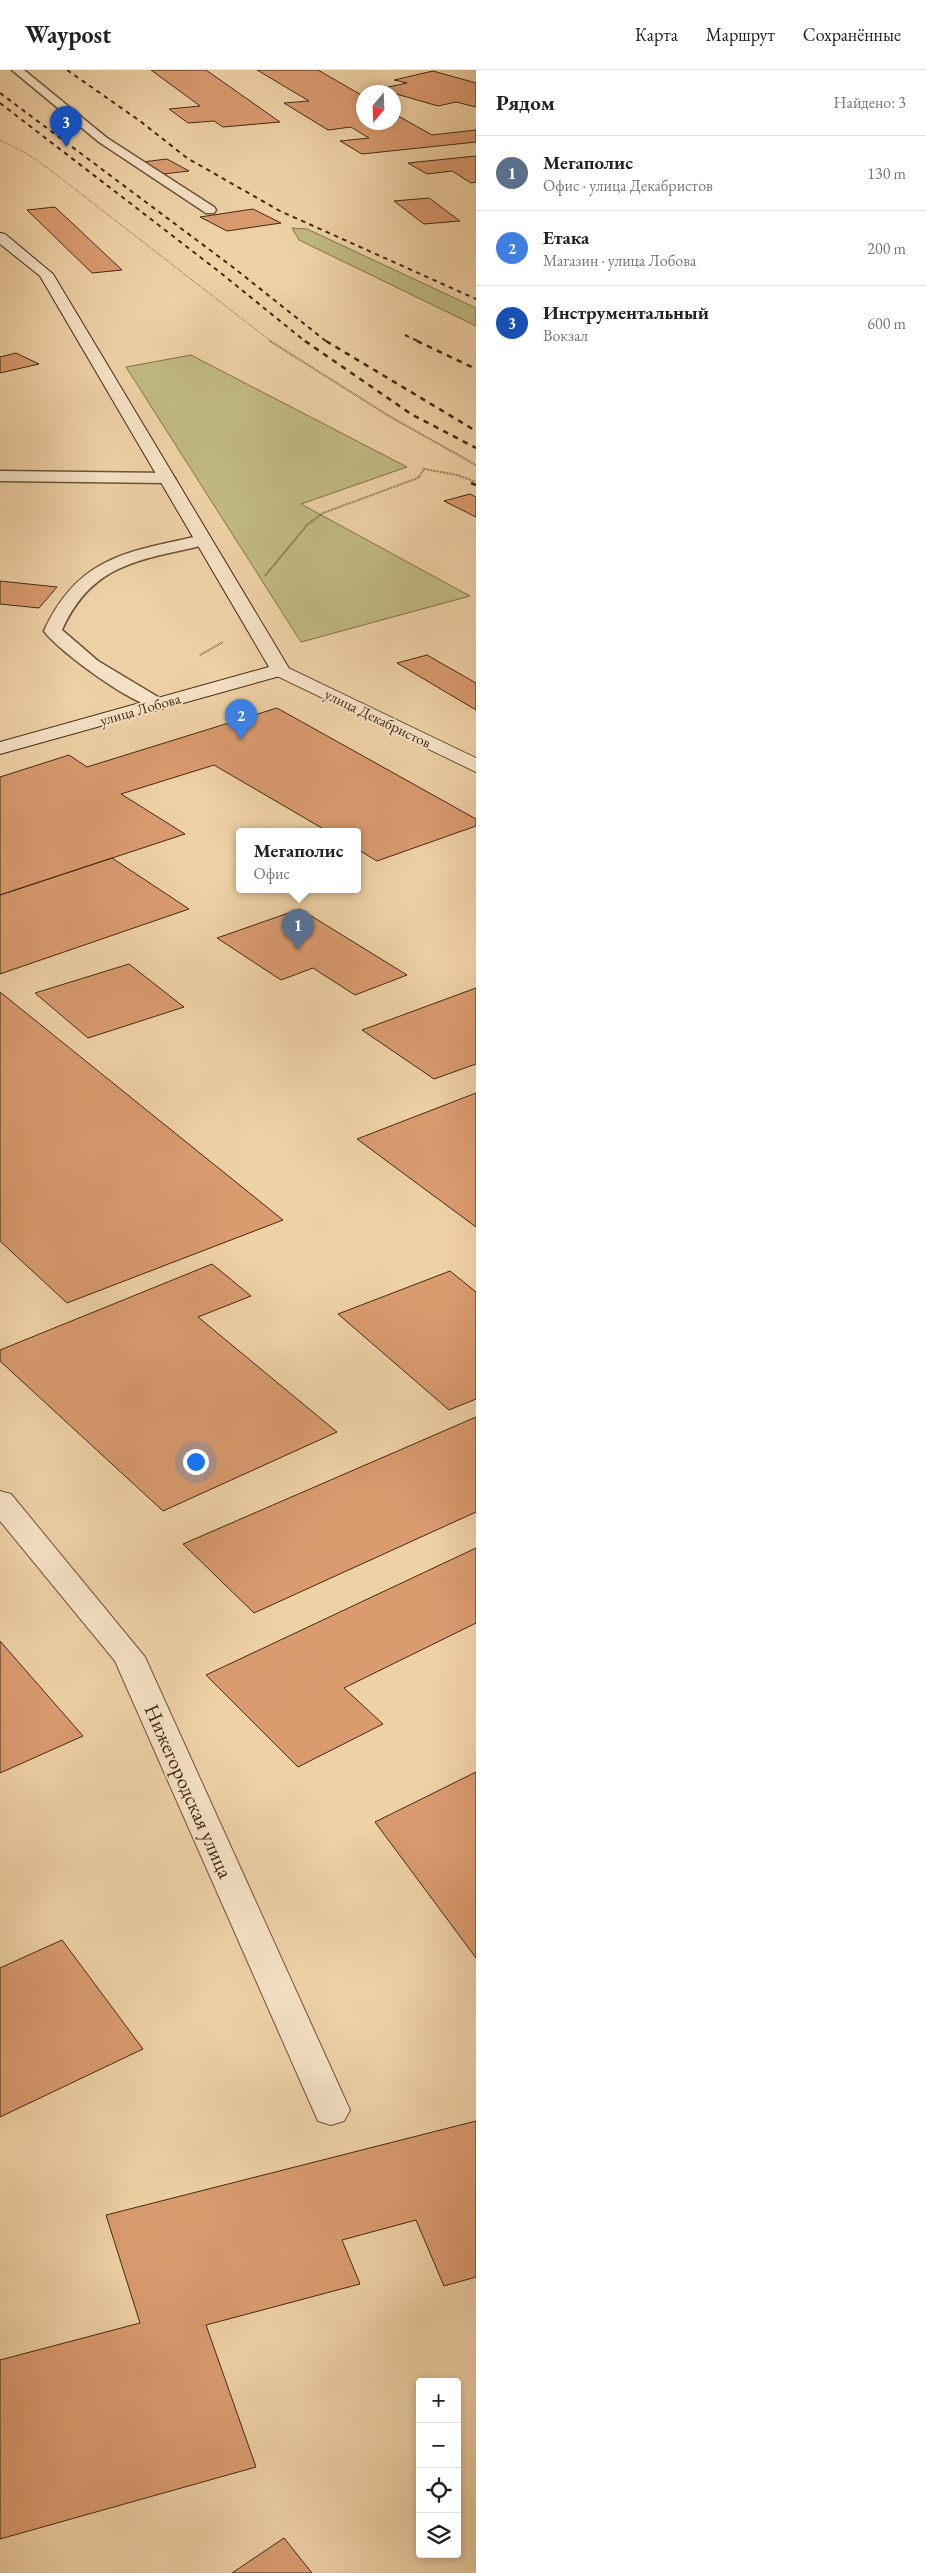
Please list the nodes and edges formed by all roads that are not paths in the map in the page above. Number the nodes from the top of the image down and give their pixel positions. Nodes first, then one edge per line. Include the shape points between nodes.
1 (17, 70) edge
2 (210, 210) dead end
3 (0, 238) edge
4 (0, 476) edge
5 (167, 478) junction
6 (203, 540) junction
7 (280, 670) junction
8 (156, 704) junction
9 (0, 748) edge
10 (476, 766) edge
11 (0, 1501) edge
12 (331, 2110) dead end

1 - 2 lane via 103,140
3 - 5 street via 46,274
4 - 5 lane
5 - 6 street
6 - 7 street
6 - 8 lane via 124,559 94,574 60,610 54,631 92,665
7 - 8 street, улица Лобова
7 - 10 street, улица Декабристов
8 - 9 street, улица Лобова
11 - 12 street, Нижегородская улица via 129,1657

